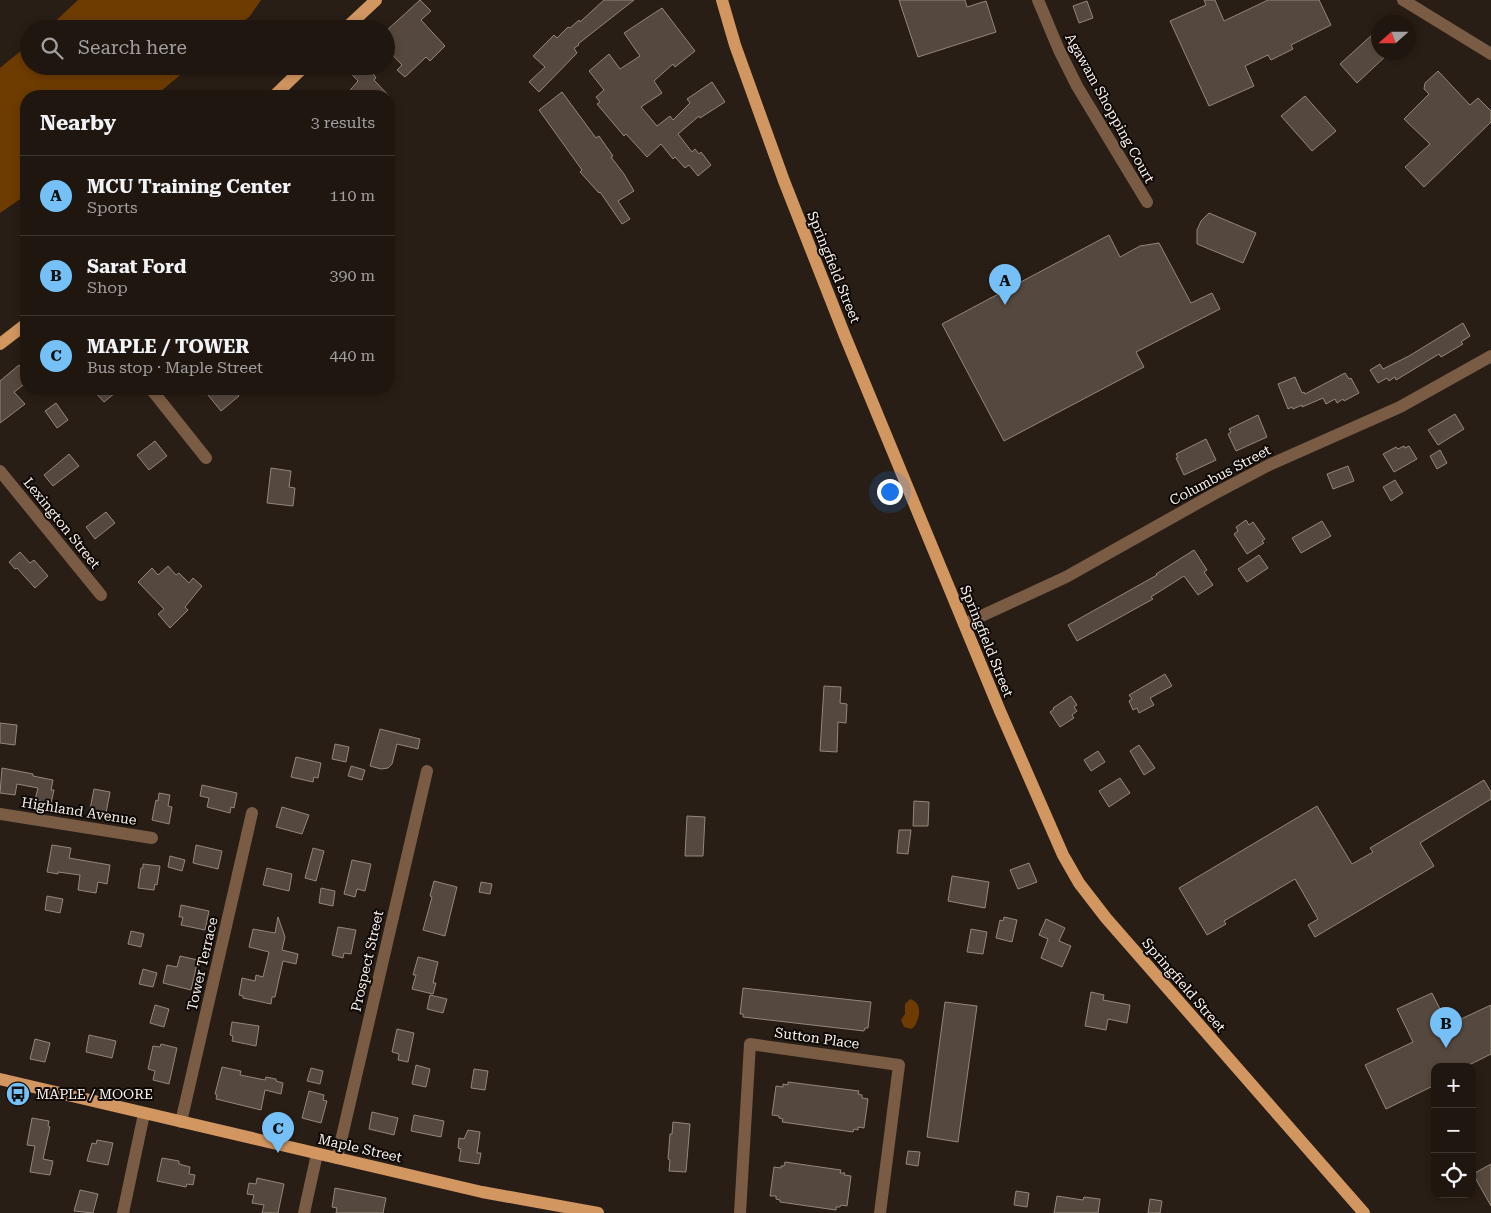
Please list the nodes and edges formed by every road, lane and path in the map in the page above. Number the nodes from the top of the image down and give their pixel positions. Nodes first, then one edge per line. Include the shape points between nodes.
1 (376, 0) edge
2 (722, 0) edge
3 (1038, 0) edge
4 (1403, 0) edge
5 (355, 20) edge
6 (1491, 54) edge
7 (296, 75) edge
8 (280, 90) edge
9 (1147, 202) dead end
10 (20, 329) edge
11 (0, 344) edge
12 (1491, 356) edge
13 (156, 395) edge
14 (206, 458) dead end
15 (0, 471) edge
16 (101, 595) dead end
17 (964, 624) junction
18 (427, 771) dead end
19 (252, 813) dead end
20 (0, 814) edge
21 (152, 838) dead end
22 (0, 1079) edge
23 (144, 1114) junction
24 (181, 1122) junction
25 (317, 1154) junction
26 (336, 1158) junction
27 (123, 1213) edge
28 (304, 1213) edge
29 (598, 1213) edge
30 (740, 1213) edge
31 (880, 1213) edge
32 (1364, 1213) edge

1 - 5 main road
2 - 17 main road, Springfield Street via 784,181
3 - 9 street, Agawam Shopping Court via 1077,86
4 - 6 street
7 - 8 main road
10 - 11 main road
12 - 17 street, Columbus Street via 1400,407 1269,465 1066,577
13 - 14 street
15 - 16 street, Lexington Street
17 - 32 main road, Springfield Street via 1063,855 1079,883
18 - 26 street, Prospect Street
19 - 24 street, Tower Terrace
20 - 21 street, Highland Avenue
22 - 23 main road, Maple Street
23 - 24 main road, Maple Street
23 - 27 street
24 - 25 main road, Maple Street
25 - 26 main road, Maple Street
25 - 28 street
26 - 29 main road, Maple Street via 482,1192
30 - 31 street, Sutton Place via 750,1044 899,1065

